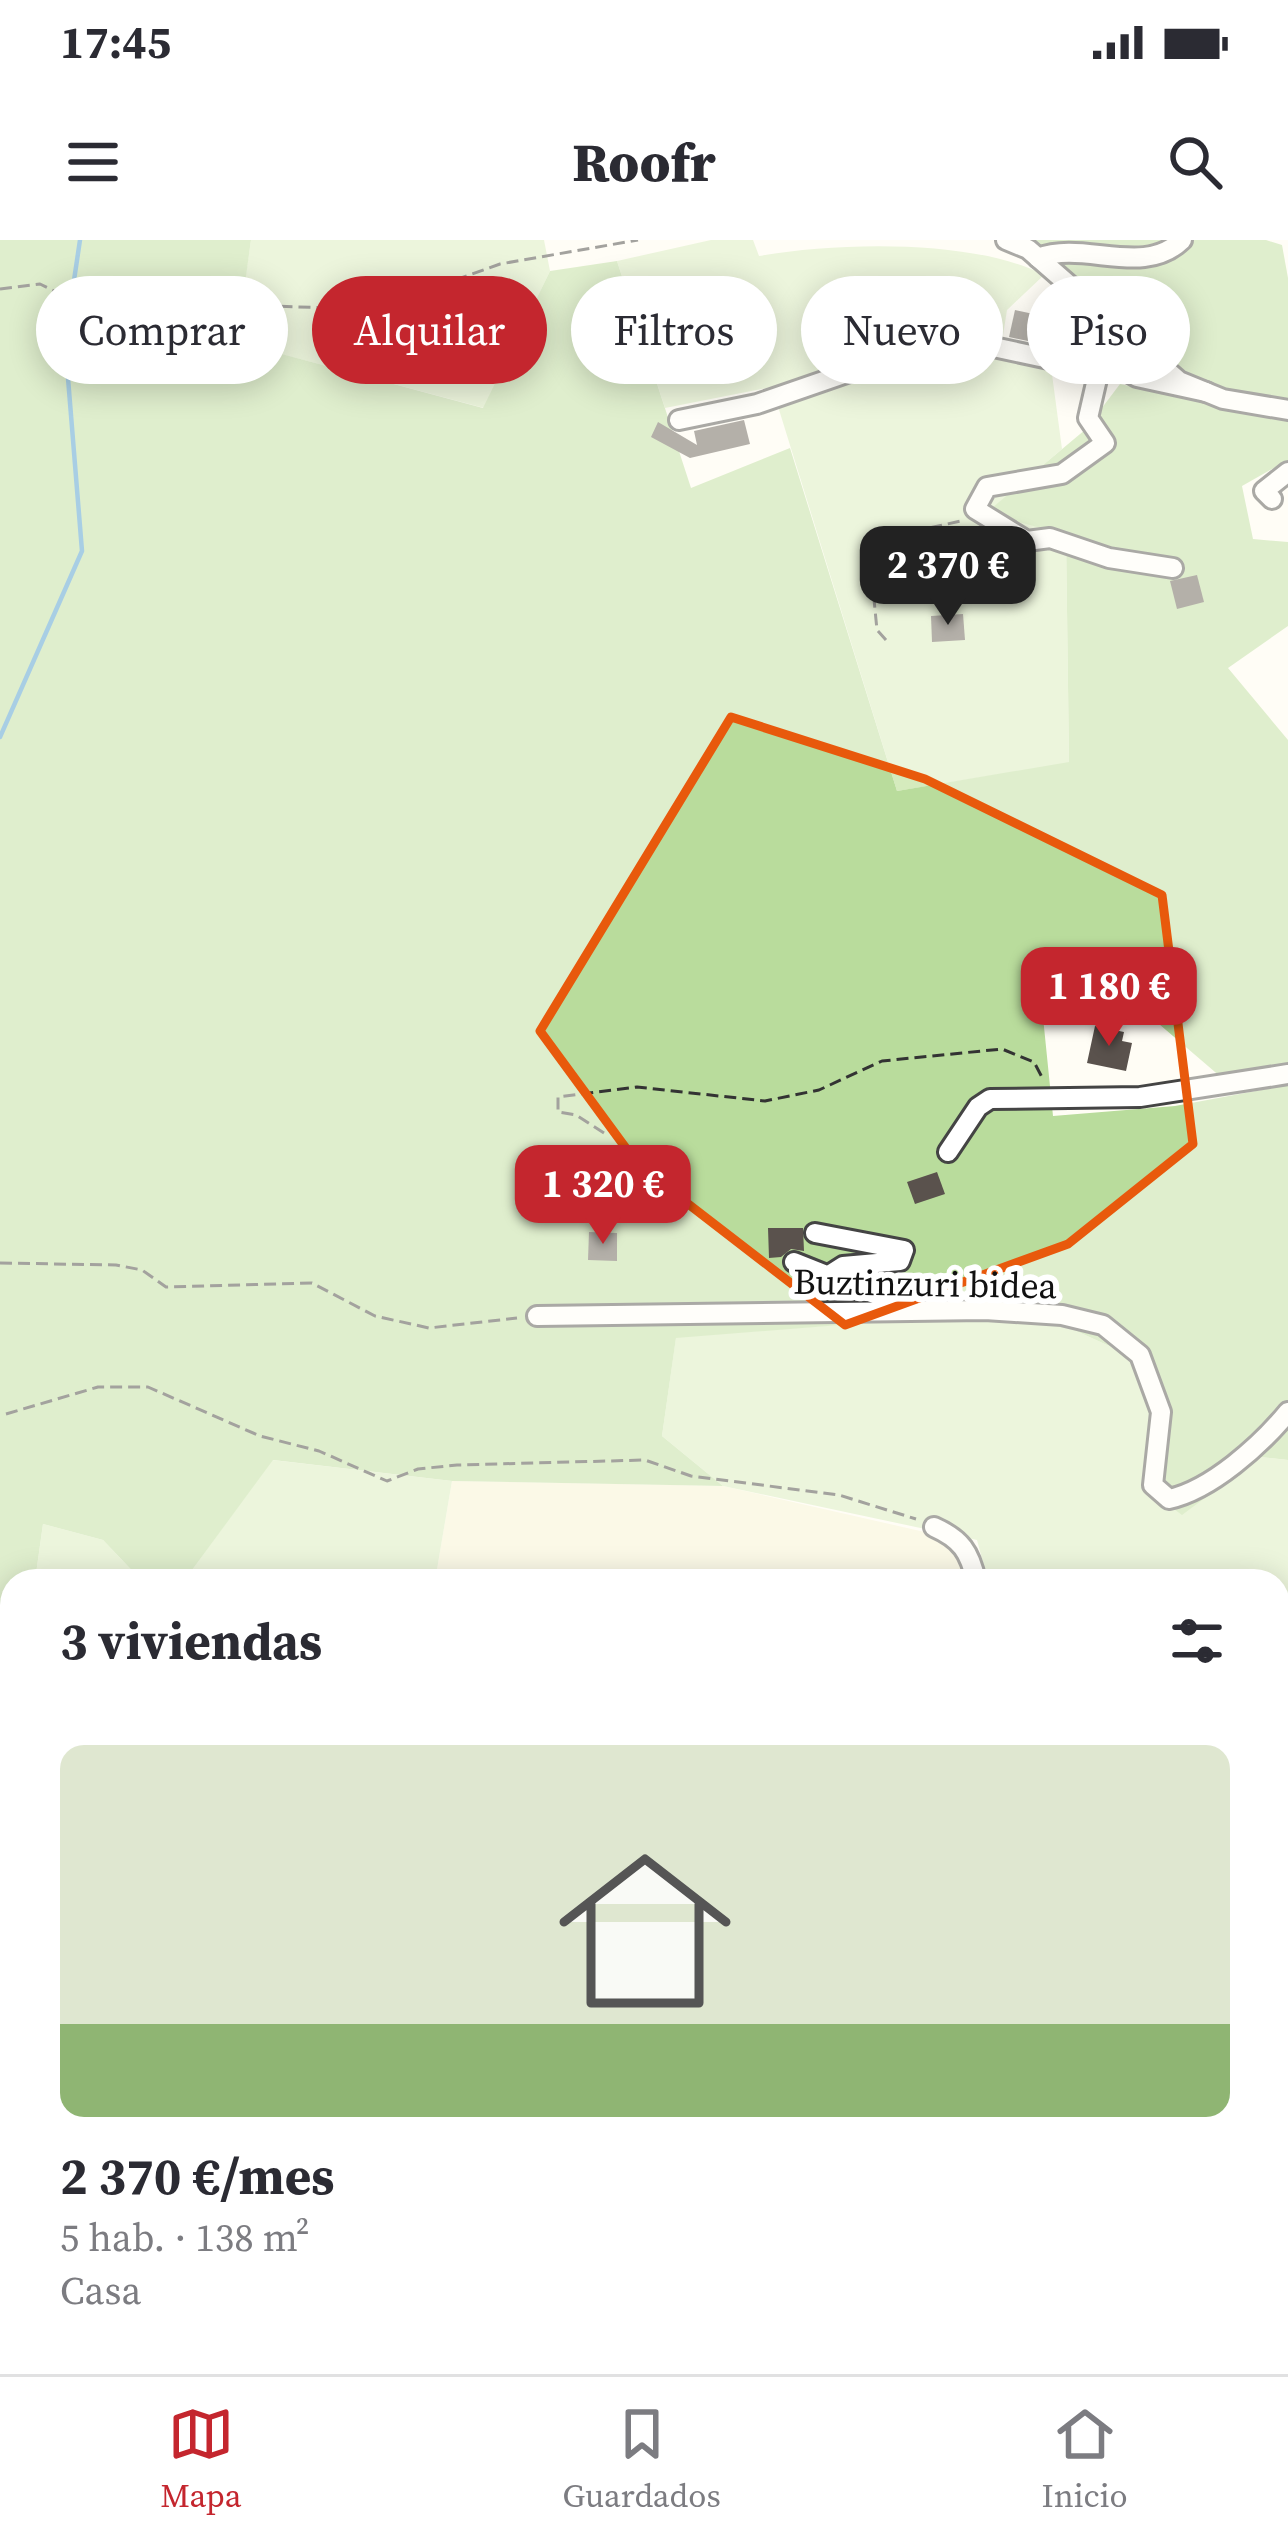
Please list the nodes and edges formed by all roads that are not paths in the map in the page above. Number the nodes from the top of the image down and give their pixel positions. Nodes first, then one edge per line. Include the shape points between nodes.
1 (1006, 240) edge
2 (1182, 240) edge
3 (1038, 258) junction
4 (1027, 354) edge
5 (1096, 384) edge
6 (1169, 384) edge
7 (1205, 392) junction
8 (1288, 410) edge
9 (679, 420) dead end
10 (1288, 472) edge
11 (1272, 499) dead end
12 (1173, 568) dead end
13 (1288, 1074) edge
14 (948, 1152) dead end
15 (815, 1233) dead end
16 (794, 1262) dead end
17 (832, 1273) junction
18 (918, 1312) junction
19 (537, 1316) road end
20 (1288, 1412) edge
21 (934, 1527) road end
22 (973, 1569) edge

1 - 3 street
2 - 3 street via 1152,257 1064,250
3 - 7 street via 1179,381
4 - 9 street via 942,336 917,339 872,365 758,404
5 - 12 street via 1088,418 1106,443 1062,474 987,488 975,509 1027,541 1050,538
6 - 7 street
7 - 8 street
10 - 11 street via 1264,491
13 - 14 street via 1140,1097 989,1099
15 - 17 street via 904,1250 900,1261
16 - 17 street
17 - 18 street
18 - 19 street, Buztinzuri bidea
18 - 20 street, Buztinzuri bidea via 1062,1315 1103,1324 1140,1355 1161,1412 1153,1485 1168,1499 1188,1495
21 - 22 street via 955,1537

